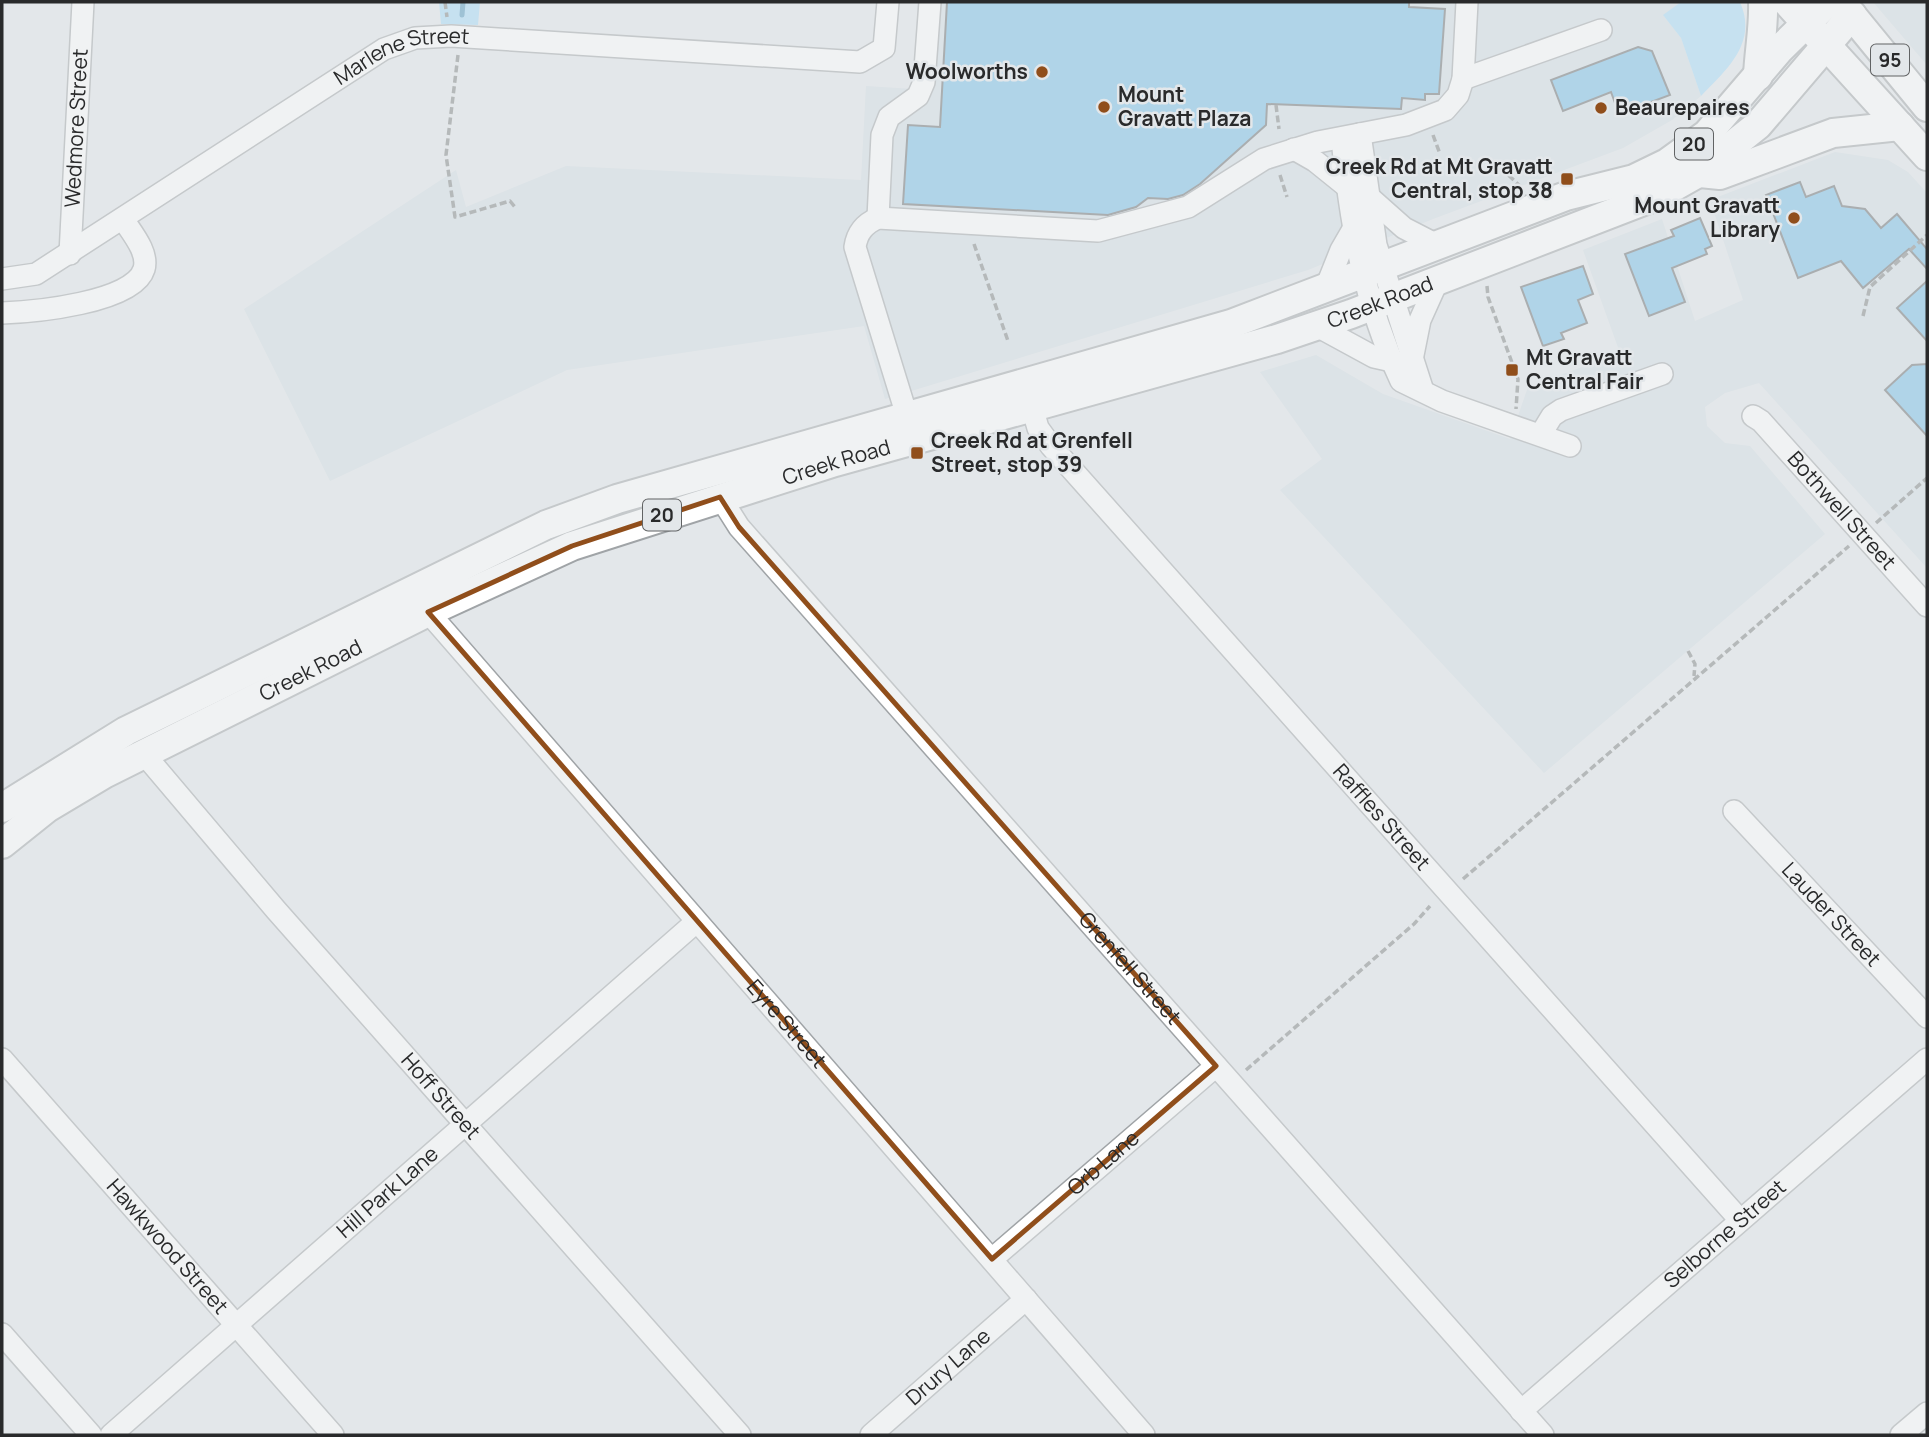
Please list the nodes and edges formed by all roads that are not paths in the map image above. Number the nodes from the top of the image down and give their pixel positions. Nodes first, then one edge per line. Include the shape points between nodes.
1 (83, 2) edge
2 (888, 2) edge
3 (930, 2) edge
4 (1468, 2) edge
5 (1763, 2) edge
6 (1840, 6) edge
7 (1796, 12) edge
8 (1601, 30) dead end
9 (1825, 44) junction
10 (1758, 76) junction
11 (1463, 79) junction
12 (1927, 107) edge
13 (1899, 126) junction
14 (1351, 136) junction
15 (1294, 149) junction
16 (1927, 156) edge
17 (1698, 173) junction
18 (1346, 186) junction
19 (1368, 196) junction
20 (878, 218) junction
21 (124, 219) junction
22 (1352, 232) junction
23 (1439, 246) junction
24 (70, 254) junction
25 (1372, 272) junction
26 (2, 279) edge
27 (1438, 280) junction
28 (1325, 290) junction
29 (1382, 302) junction
30 (2, 313) edge
31 (1317, 326) junction
32 (1413, 355) junction
33 (1392, 361) junction
34 (1662, 374) dead end
35 (1423, 391) junction
36 (1032, 407) junction
37 (907, 416) junction
38 (1753, 416) dead end
39 (1541, 434) junction
40 (1570, 446) dead end
41 (720, 497) junction
42 (1927, 606) edge
43 (428, 612) junction
44 (144, 754) junction
45 (2, 808) edge
46 (1734, 811) dead end
47 (2, 844) edge
48 (696, 922) junction
49 (1927, 1017) edge
50 (2, 1059) edge
51 (1927, 1059) edge
52 (1216, 1066) junction
53 (466, 1124) junction
54 (1740, 1220) junction
55 (992, 1259) junction
56 (1026, 1299) junction
57 (237, 1326) junction
58 (2, 1334) edge
59 (1521, 1411) junction
60 (1927, 1413) edge
61 (91, 1435) edge
62 (111, 1435) edge
63 (332, 1435) edge
64 (740, 1435) edge
65 (871, 1435) edge
66 (1144, 1435) edge
67 (1543, 1435) edge
68 (1901, 1435) edge

1 - 24 street, Wedmore Street
2 - 21 street, Marlene Street via 884,48 860,62 452,36 415,38 384,49
3 - 20 street via 924,82 918,96 889,117 882,135
4 - 11 street
5 - 10 main road
6 - 7 main road, Creek Road / 20
6 - 9 main road, Creek Road / 20
6 - 12 main road, 95
7 - 9 main road, 95
7 - 10 main road, Creek Road / 20
8 - 11 street
9 - 13 main road, 95
9 - 17 main road, Creek Road / 20 via 1758,125
10 - 23 main road, Creek Road / 20 via 1707,134 1649,173 1566,196
11 - 14 street via 1458,95 1445,110 1406,125
13 - 16 main road, 95
13 - 17 main road via 1833,134 1720,175
14 - 15 street
14 - 18 street
14 - 19 street
15 - 18 street
15 - 20 street via 1250,166 1188,207 1098,231
17 - 27 main road, Creek Road / 20 via 1633,205
18 - 22 street
19 - 23 street via 1404,228
19 - 25 street
20 - 37 street via 856,236 855,247
21 - 24 street, Marlene Street
21 - 30 street via 144,253 144,268 137,280 85,303 44,312
22 - 25 street
22 - 28 street
23 - 25 main road, Creek Road / 20
24 - 26 street, Marlene Street via 36,275
25 - 28 main road, Creek Road / 20
25 - 29 street
27 - 29 main road, Creek Road / 20
27 - 32 street via 1420,320
28 - 37 main road, Creek Road / 20 via 1231,324
29 - 31 main road, Creek Road / 20
29 - 32 street
29 - 33 street
31 - 33 street via 1374,357
31 - 36 main road, Creek Road / 20
32 - 35 street
33 - 35 street via 1404,385
34 - 39 street via 1561,410
35 - 39 street
36 - 41 main road, Creek Road / 20
36 - 54 street, Raffles Street via 1038,428 1051,446
37 - 45 main road, Creek Road / 20 via 617,499 546,525 126,731
38 - 42 street, Bothwell Street
39 - 40 street
41 - 43 main road, Creek Road / 20 via 572,546
41 - 52 street, Grenfell Street via 739,527
43 - 44 main road, Creek Road / 20
43 - 48 street, Eyre Street
44 - 47 main road, Creek Road / 20 via 71,792
44 - 53 street, Hoff Street
46 - 49 street, Lauder Street
48 - 53 street, Hill Park Lane
48 - 55 street, Eyre Street
50 - 57 street, Hawkwood Street
51 - 54 street, Selborne Street
52 - 55 street, Orb Lane
52 - 59 street, Grenfell Street
53 - 57 street, Hill Park Lane
53 - 64 street, Hoff Street
54 - 59 street, Selborne Street
55 - 56 street, Eyre Street
56 - 65 street, Drury Lane
56 - 66 street, Eyre Street
57 - 62 street, Hill Park Lane
57 - 63 street, Hawkwood Street
58 - 61 street
59 - 67 street, Grenfell Street
60 - 68 street

